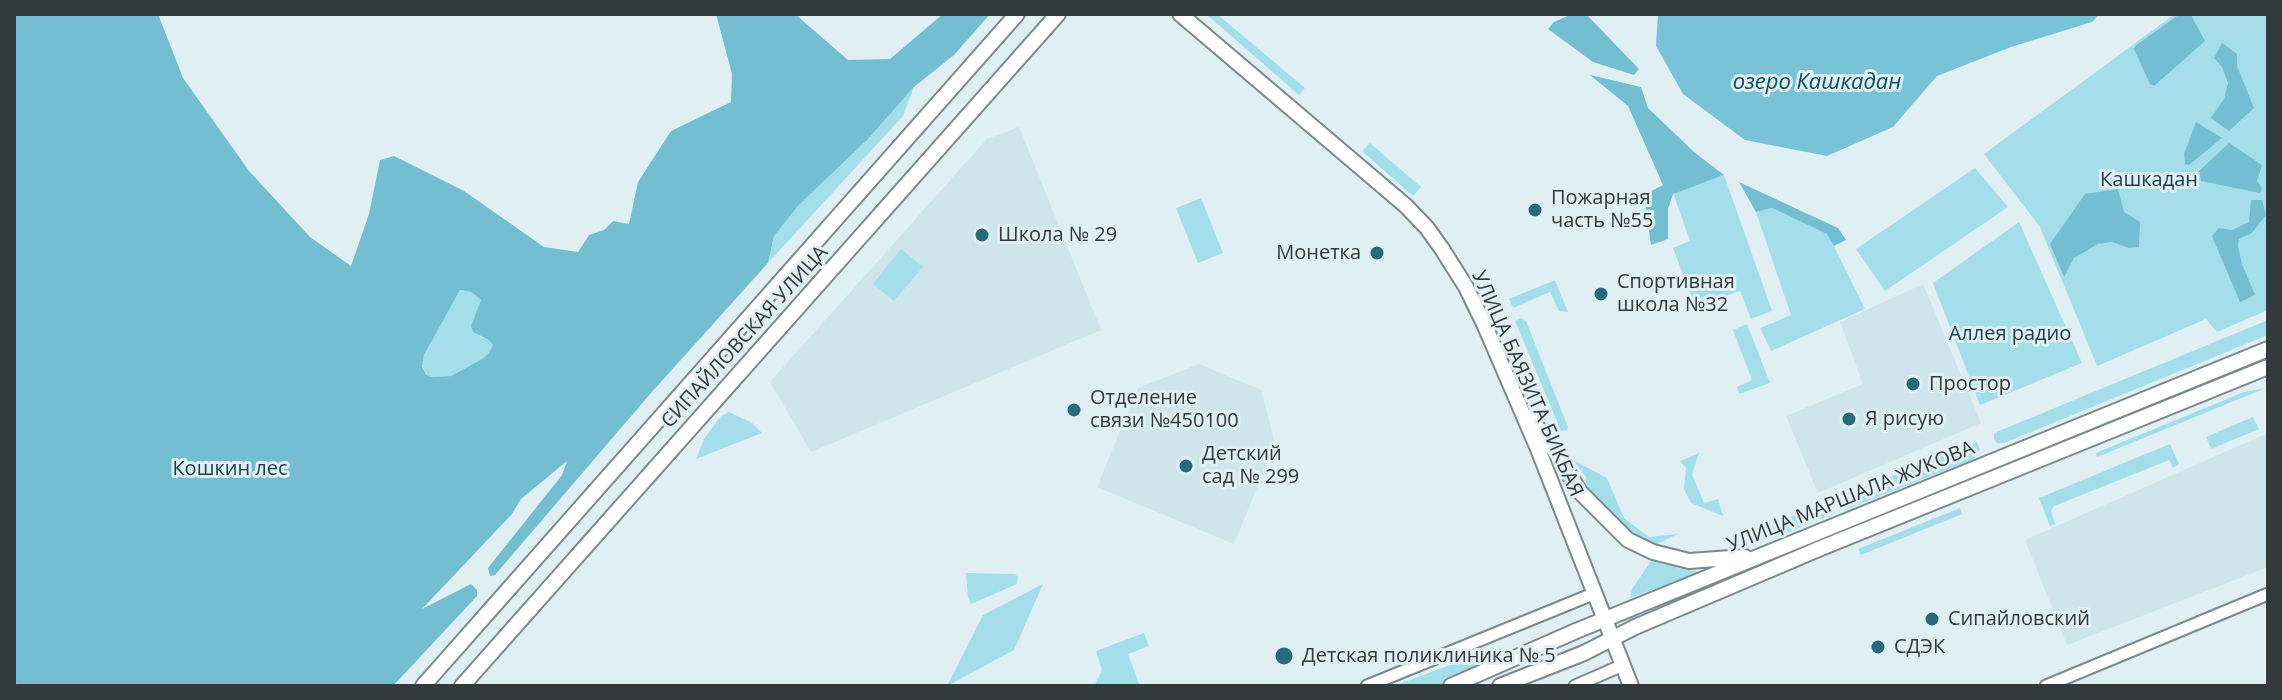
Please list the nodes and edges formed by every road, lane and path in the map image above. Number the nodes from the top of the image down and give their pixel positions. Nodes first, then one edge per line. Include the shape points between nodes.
1 (1017, 14) edge
2 (1058, 14) edge
3 (1180, 14) edge
4 (2268, 349) edge
5 (2268, 367) edge
6 (1514, 398) junction
7 (1763, 555) junction
8 (1593, 594) junction
9 (2268, 594) edge
10 (1605, 620) junction
11 (1612, 639) junction
12 (1623, 665) junction
13 (423, 686) edge
14 (462, 686) edge
15 (1367, 686) edge
16 (1451, 686) edge
17 (1500, 686) edge
18 (1575, 686) edge
19 (1631, 686) edge
20 (2046, 686) edge

1 - 13 main road, СИПАЙЛОВСКАЯ УЛИЦА
2 - 14 main road, СИПАЙЛОВСКАЯ УЛИЦА
3 - 6 main road, УЛИЦА БАЯЗИТА БИКБАЯ via 1427,228 1466,287
4 - 7 main road, УЛИЦА МАРШАЛА ЖУКОВА
5 - 11 main road, УЛИЦА МАРШАЛА ЖУКОВА via 1821,548
6 - 7 main road via 1580,492 1628,540 1689,561
6 - 8 main road, УЛИЦА БАЯЗИТА БИКБАЯ
7 - 10 main road, УЛИЦА МАРШАЛА ЖУКОВА
8 - 10 main road, УЛИЦА БАЯЗИТА БИКБАЯ
8 - 15 street
9 - 20 street
10 - 11 main road, УЛИЦА БАЯЗИТА БИКБАЯ
10 - 16 main road, УЛИЦА МАРШАЛА ЖУКОВА
11 - 12 main road, УЛИЦА БАЯЗИТА БИКБАЯ
11 - 17 main road, УЛИЦА МАРШАЛА ЖУКОВА
12 - 18 street
12 - 19 main road, УЛИЦА БАЯЗИТА БИКБАЯ

